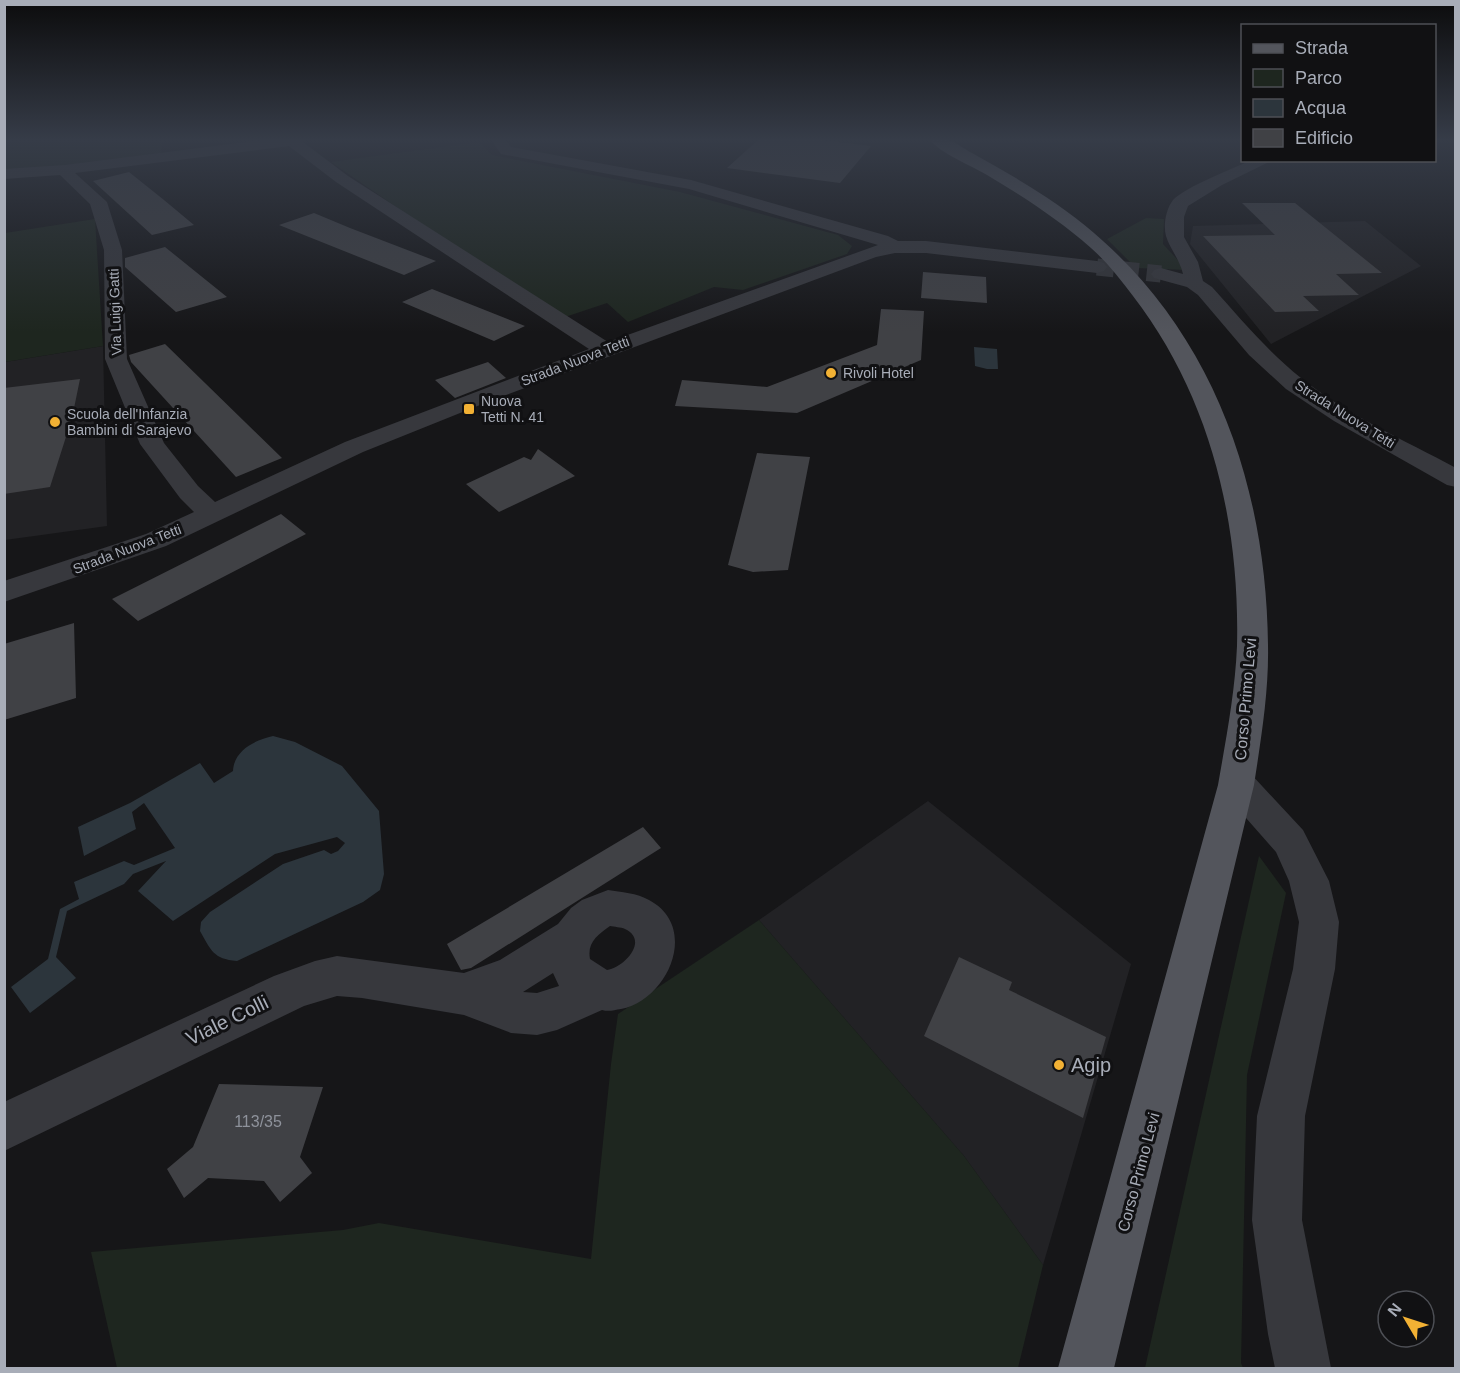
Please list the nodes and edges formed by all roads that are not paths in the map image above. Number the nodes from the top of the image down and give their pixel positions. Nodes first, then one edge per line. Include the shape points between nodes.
1 (99, 204) edge
2 (381, 204) edge
3 (757, 204) edge
4 (1041, 204) edge
5 (1180, 204) edge
6 (895, 246) junction
7 (1097, 267) tunnel mouth
8 (1161, 274) tunnel mouth
9 (1194, 283) junction
10 (605, 350) junction
11 (1455, 479) edge
12 (212, 514) junction
13 (4, 592) edge
14 (1236, 783) junction
15 (571, 938) junction
16 (600, 989) junction
17 (464, 994) junction
18 (4, 1127) edge
19 (1086, 1368) edge
20 (1304, 1368) edge

1 - 12 street, Via Luigi Gatti via 113,250 116,359 152,444 189,492
2 - 10 street
3 - 6 street
4 - 14 main road, Corso Primo Levi via 1116,261 1166,327 1218,424 1246,527 1251,582 1252,655
5 - 9 street via 1172,228 1194,272
6 - 7 street, Strada Nuova Tetti
6 - 10 street, Strada Nuova Tetti
8 - 9 street, Strada Nuova Tetti
9 - 11 street, Strada Nuova Tetti via 1294,384
10 - 12 street, Strada Nuova Tetti via 354,447
12 - 13 street, Strada Nuova Tetti via 124,553
14 - 19 main road, Corso Primo Levi
14 - 20 street via 1290,841 1309,881 1319,922 1314,969 1281,1116 1277,1220
15 - 16 street via 568,951 573,970 587,984
15 - 16 street via 586,919 608,908 635,912 653,929 656,954 651,966 629,985
15 - 17 street, Viale Colli via 514,975
16 - 17 street, Viale Colli via 557,1010 537,1014 511,1012
17 - 18 street, Viale Colli via 337,976 315,981

